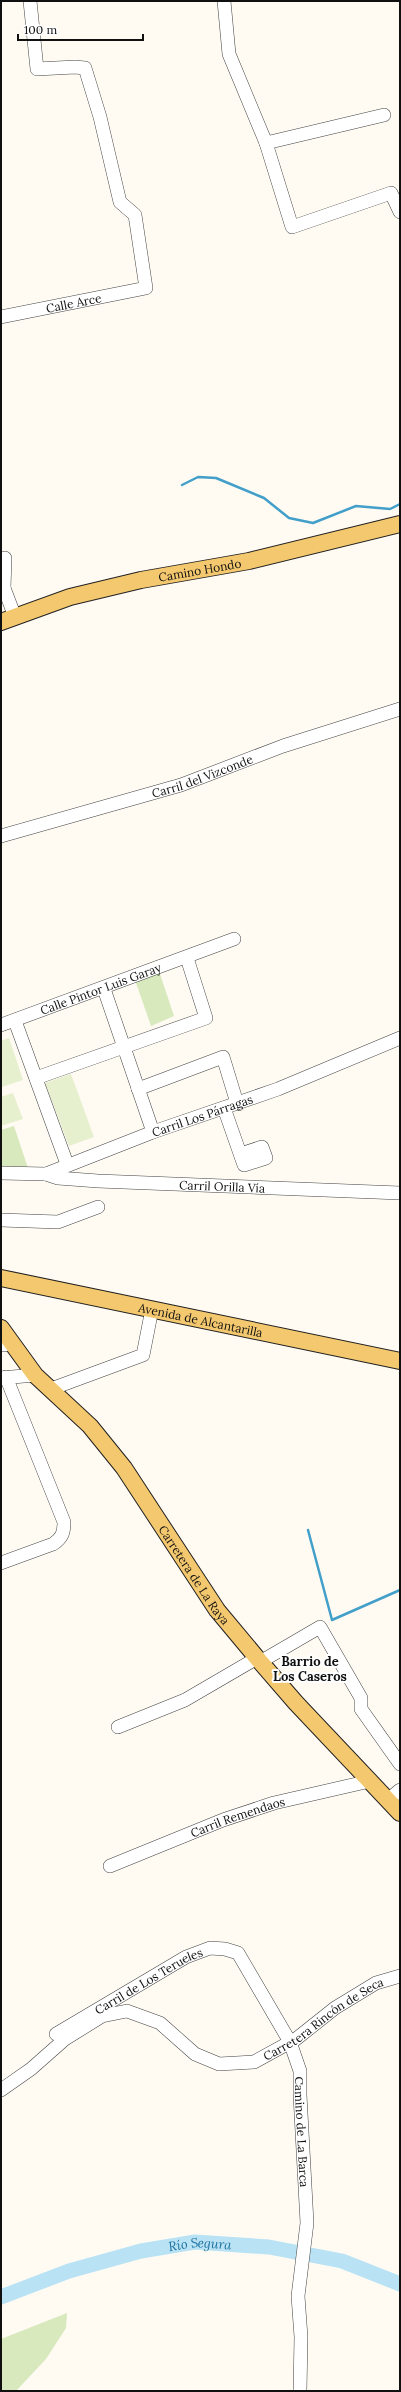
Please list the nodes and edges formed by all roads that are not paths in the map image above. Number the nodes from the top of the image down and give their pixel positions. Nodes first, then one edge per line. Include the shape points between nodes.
1 (30, 1) edge
2 (224, 1) edge
3 (384, 115) dead end
4 (266, 143) junction
5 (400, 212) edge
6 (1, 317) edge
7 (400, 524) edge
8 (1, 559) edge
9 (3, 588) edge
10 (8, 619) edge
11 (400, 709) edge
12 (1, 836) edge
13 (234, 939) dead end
14 (187, 958) junction
15 (104, 989) junction
16 (15, 1021) junction
17 (1, 1025) edge
18 (400, 1038) edge
19 (124, 1047) junction
20 (36, 1078) junction
21 (138, 1089) junction
22 (238, 1103) junction
23 (224, 1108) junction
24 (153, 1132) junction
25 (241, 1154) dead end
26 (67, 1164) junction
27 (1, 1173) edge
28 (46, 1174) junction
29 (400, 1193) edge
30 (98, 1207) dead end
31 (1, 1220) edge
32 (1, 1278) edge
33 (152, 1309) junction
34 (1, 1328) edge
35 (6, 1344) edge
36 (400, 1361) edge
37 (35, 1375) junction
38 (3, 1377) edge
39 (51, 1390) junction
40 (1, 1563) edge
41 (258, 1660) junction
42 (118, 1727) dead end
43 (400, 1764) edge
44 (370, 1782) junction
45 (394, 1795) edge
46 (400, 1813) edge
47 (110, 1866) dead end
48 (400, 1976) edge
49 (56, 2034) dead end
50 (290, 2042) junction
51 (1, 2090) edge
52 (300, 2391) edge

1 - 6 street, Calle Arce via 37,69 75,66 84,68 100,117 120,202 135,215 146,288
2 - 4 street via 229,54
3 - 4 street
4 - 5 street via 292,227 391,193
7 - 10 main road, Camino Hondo via 249,561 141,580 70,597
8 - 9 street via 5,558
9 - 10 street
11 - 12 street, Carril del Vizconde via 284,746 181,785
13 - 14 street, Calle Pintor Luis Garay
14 - 15 street, Calle Pintor Luis Garay
14 - 19 street via 206,1018
15 - 16 street, Calle Pintor Luis Garay
15 - 19 street
16 - 17 street, Calle Pintor Luis Garay
16 - 20 street
18 - 22 street, Carril Los Párragas via 346,1062
19 - 20 street
19 - 21 street
20 - 26 street
21 - 22 street via 223,1058
21 - 24 street
22 - 23 street, Carril Los Párragas
23 - 24 street, Carril Los Párragas
23 - 25 street
24 - 26 street, Carril Los Párragas
26 - 28 street, Carril Los Párragas
27 - 28 street, Carril Los Párragas
28 - 29 street, Carril Orilla Vía via 58,1178 98,1181
30 - 31 street via 58,1222
32 - 33 main road, Avenida de Alcantarilla
33 - 36 main road, Avenida de Alcantarilla
33 - 39 street via 143,1355
34 - 35 main road, Carretera de La Raya
35 - 37 main road, Carretera de La Raya
37 - 38 street
37 - 39 main road, Carretera de La Raya
38 - 40 street via 64,1522 64,1531 52,1544
39 - 41 main road, Carretera de La Raya via 90,1426 124,1468 218,1610
41 - 42 street via 185,1700
41 - 43 street via 320,1627 361,1698 361,1709
41 - 44 main road, Carretera de La Raya
44 - 45 main road, Carretera de La Raya
44 - 47 street, Carril Remendaos via 274,1802
45 - 46 main road, Carretera de La Raya
48 - 50 street, Carretera Rincón de Seca via 376,1983 335,2008
49 - 50 street, Carril de Los Terueles via 186,1957 210,1948 238,1952
50 - 51 street, Carretera Rincón de Seca via 254,2062 219,2064 195,2054 160,2023 127,2011 102,2016 65,2038 31,2069
50 - 52 street, Camino de La Barca via 300,2071 307,2224 298,2296 301,2337

